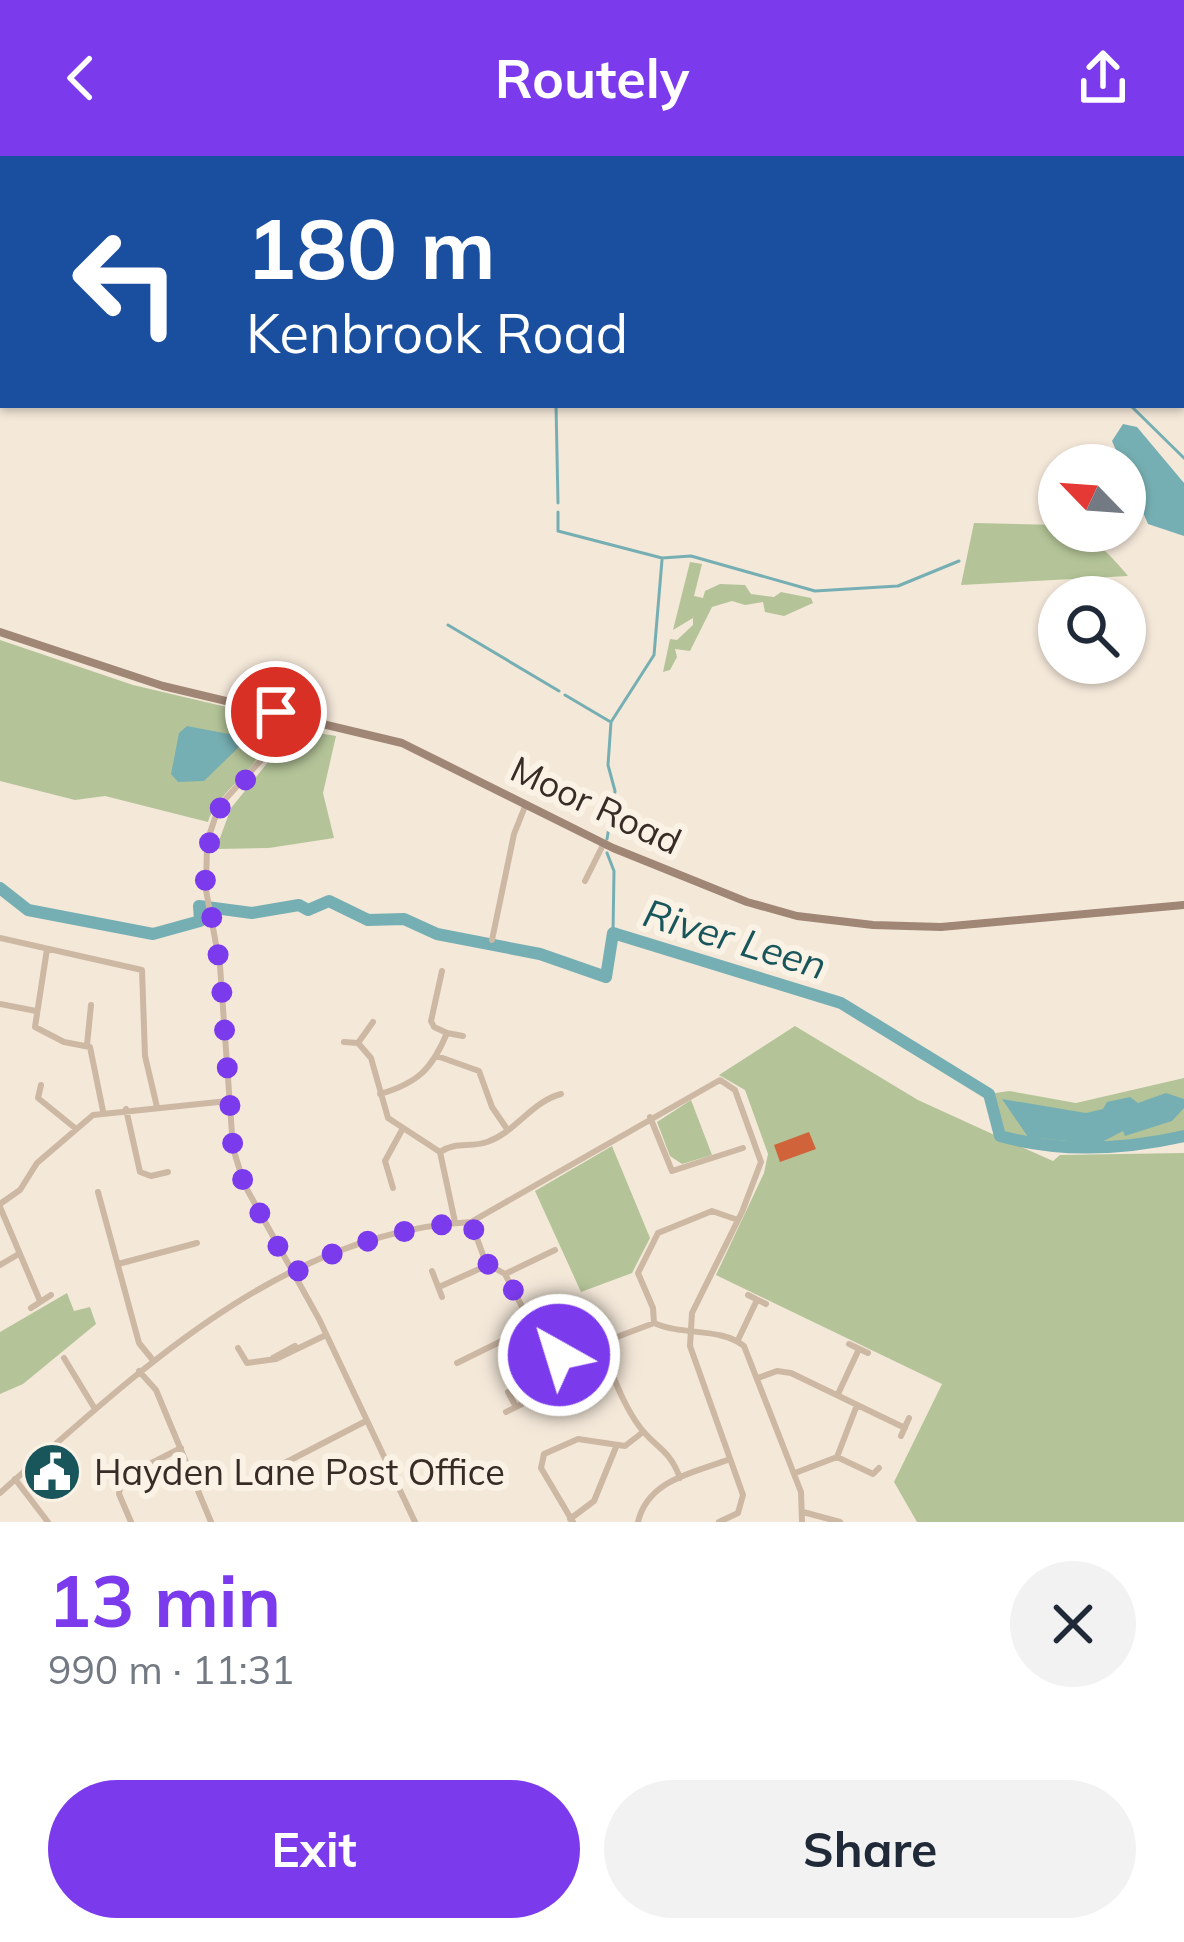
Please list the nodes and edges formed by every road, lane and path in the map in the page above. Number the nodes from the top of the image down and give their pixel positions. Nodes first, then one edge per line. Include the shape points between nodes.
1 (0, 632) edge
2 (276, 712) junction
3 (526, 804) junction
4 (604, 843) junction
5 (585, 881) dead end
6 (1184, 905) edge
7 (0, 938) edge
8 (492, 940) dead end
9 (47, 949) junction
10 (441, 971) dead end
11 (0, 1004) edge
12 (91, 1005) dead end
13 (36, 1011) junction
14 (373, 1022) dead end
15 (447, 1033) junction
16 (463, 1036) dead end
17 (344, 1042) dead end
18 (358, 1043) junction
19 (87, 1045) junction
20 (437, 1056) junction
21 (41, 1085) dead end
22 (541, 1089) dead end
23 (380, 1094) junction
24 (561, 1094) dead end
25 (545, 1098) junction
26 (229, 1101) junction
27 (157, 1106) junction
28 (126, 1109) junction
29 (103, 1111) junction
30 (650, 1117) junction
31 (403, 1128) junction
32 (76, 1129) junction
33 (508, 1130) junction
34 (743, 1148) dead end
35 (440, 1152) junction
36 (386, 1166) junction
37 (371, 1171) dead end
38 (169, 1172) dead end
39 (152, 1176) junction
40 (154, 1187) dead end
41 (393, 1188) dead end
42 (97, 1198) dead end
43 (0, 1206) edge
44 (738, 1220) junction
45 (455, 1222) junction
46 (471, 1222) junction
47 (197, 1243) dead end
48 (554, 1248) dead end
49 (17, 1256) junction
50 (118, 1264) junction
51 (0, 1265) edge
52 (488, 1265) junction
53 (432, 1270) dead end
54 (293, 1274) junction
55 (505, 1274) junction
56 (439, 1287) junction
57 (51, 1295) dead end
58 (748, 1295) dead end
59 (442, 1297) dead end
60 (757, 1300) junction
61 (40, 1301) junction
62 (766, 1304) dead end
63 (31, 1308) dead end
64 (654, 1323) junction
65 (532, 1326) junction
66 (326, 1333) junction
67 (691, 1334) junction
68 (738, 1340) junction
69 (849, 1344) dead end
70 (600, 1346) junction
71 (238, 1348) dead end
72 (859, 1349) junction
73 (868, 1353) dead end
74 (64, 1358) dead end
75 (561, 1358) junction
76 (152, 1359) junction
77 (457, 1363) dead end
78 (139, 1371) junction
79 (758, 1378) junction
80 (508, 1392) dead end
81 (837, 1396) junction
82 (857, 1405) junction
83 (516, 1407) junction
84 (95, 1409) junction
85 (506, 1412) dead end
86 (909, 1418) dead end
87 (366, 1420) junction
88 (643, 1432) junction
89 (616, 1447) junction
90 (181, 1448) junction
91 (837, 1457) junction
92 (730, 1459) junction
93 (273, 1469) dead end
94 (794, 1473) junction
95 (876, 1475) dead end
96 (680, 1478) junction
97 (15, 1479) junction
98 (1, 1488) edge
99 (846, 1511) dead end
100 (803, 1512) junction
101 (572, 1520) edge
102 (838, 1520) edge
103 (49, 1522) edge
104 (131, 1522) edge
105 (212, 1522) edge
106 (415, 1522) edge
107 (638, 1522) edge
108 (719, 1522) edge
109 (802, 1522) edge

1 - 2 main road, Moor Road via 163,686
2 - 3 main road, Moor Road via 402,743
2 - 26 street via 263,758 219,806 207,842
3 - 4 main road, Moor Road
3 - 8 street
4 - 5 street
4 - 6 main road, Moor Road via 747,902 830,921 959,926
7 - 9 street
9 - 13 street
9 - 27 street via 142,970
10 - 15 street via 431,1021
11 - 13 street
12 - 19 street
13 - 19 street via 40,1033
14 - 18 street
15 - 16 street
15 - 20 street
17 - 18 street
18 - 23 street
19 - 29 street
20 - 23 street via 421,1078
20 - 33 street via 478,1071
21 - 32 street via 38,1098
22 - 25 street
23 - 31 street via 385,1114
24 - 25 street
25 - 33 street
26 - 27 street
26 - 54 street via 238,1168
27 - 28 street
28 - 29 street
28 - 39 street via 140,1172
29 - 32 street
30 - 34 street via 672,1171
30 - 44 street via 713,1081 731,1086 760,1162
30 - 46 street
31 - 35 street
31 - 36 street
32 - 43 street
33 - 35 street
35 - 45 street
36 - 37 street
36 - 41 street
38 - 39 street
39 - 40 street
42 - 50 street
43 - 49 street
44 - 64 street via 712,1211 658,1233 638,1274
44 - 67 street via 692,1313
45 - 46 street
45 - 54 street via 360,1244
46 - 52 street
47 - 50 street
48 - 55 street
49 - 51 street
49 - 61 street
50 - 76 street
52 - 55 street
52 - 56 street
53 - 56 street
54 - 66 street
54 - 76 street
55 - 65 street
56 - 59 street
57 - 61 street
58 - 60 street
60 - 62 street
60 - 68 street
61 - 63 street
64 - 67 street
64 - 70 street
65 - 75 street via 544,1325
65 - 77 street
66 - 71 street via 247,1363
66 - 87 street
67 - 68 street
67 - 92 street via 691,1358
68 - 79 street
69 - 72 street
70 - 75 street
70 - 88 street
72 - 73 street
72 - 81 street
74 - 84 street
75 - 83 street via 546,1392
76 - 78 street
78 - 84 street
78 - 90 street
79 - 81 street via 784,1371
79 - 94 street
80 - 83 street
81 - 82 street
82 - 86 street via 903,1432
82 - 91 street
83 - 85 street
84 - 97 street
87 - 93 street
87 - 106 street
88 - 89 street
88 - 96 street via 671,1454
89 - 101 street via 594,1501
89 - 101 street via 578,1439 544,1454 541,1468
90 - 104 street via 122,1478 119,1494
90 - 105 street
91 - 94 street
91 - 95 street
92 - 96 street
92 - 108 street via 744,1500
94 - 100 street
96 - 107 street via 649,1497
97 - 98 street
97 - 103 street
99 - 102 street
100 - 102 street
100 - 109 street

